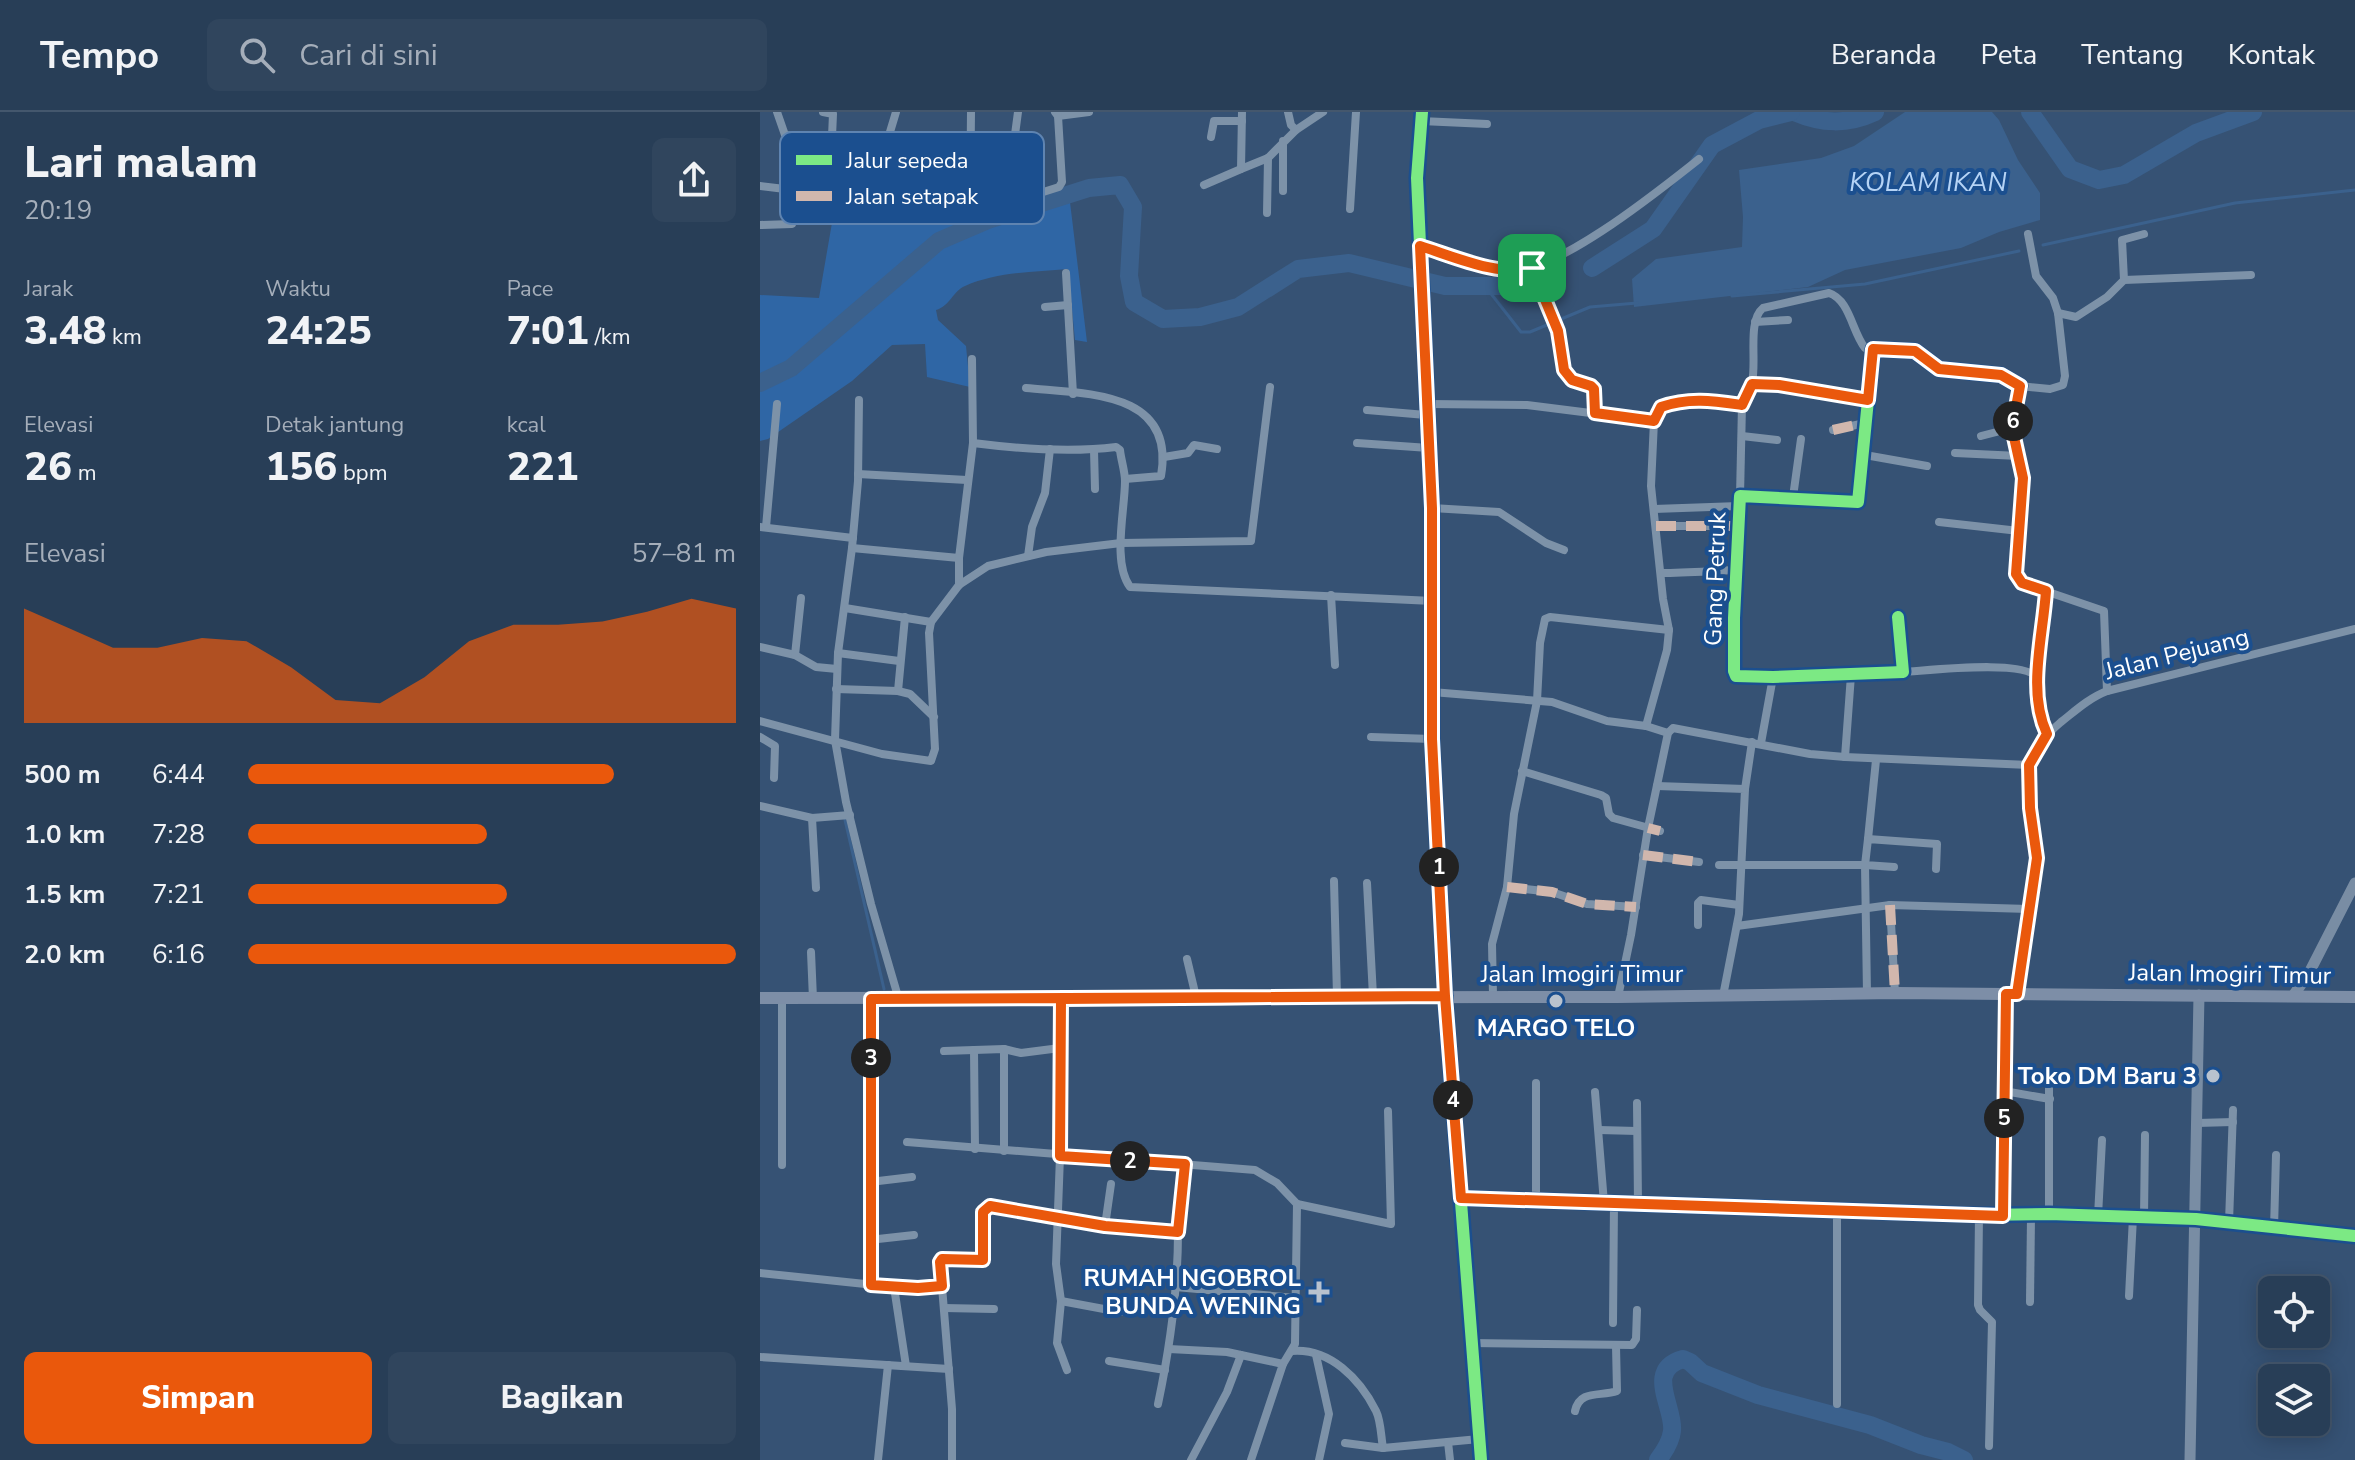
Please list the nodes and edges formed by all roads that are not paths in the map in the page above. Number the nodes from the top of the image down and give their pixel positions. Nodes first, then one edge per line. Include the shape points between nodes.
1 (777, 112) edge
2 (896, 112) edge
3 (971, 112) edge
4 (1018, 112) edge
5 (1089, 112) edge
6 (1288, 112) edge
7 (1323, 112) edge
8 (1356, 112) edge
9 (1057, 114) edge
10 (1242, 117) edge
11 (1421, 117) edge
12 (1487, 124) dead end
13 (1296, 130) junction
14 (784, 132) edge
15 (890, 132) edge
16 (970, 132) edge
17 (1015, 132) edge
18 (1211, 137) dead end
19 (1283, 141) junction
20 (1268, 158) junction
21 (1699, 159) dead end
22 (1241, 169) junction
23 (1204, 185) dead end
24 (760, 186) edge
25 (780, 188) edge
26 (1044, 190) edge
27 (1283, 191) dead end
28 (1350, 209) dead end
29 (1267, 213) dead end
30 (792, 224) dead end
31 (760, 225) edge
32 (2028, 234) dead end
33 (2144, 234) dead end
34 (1420, 246) junction
35 (1532, 268) junction
36 (1066, 273) dead end
37 (2251, 275) dead end
38 (2124, 280) junction
39 (1068, 305) junction
40 (1045, 307) dead end
41 (2058, 313) junction
42 (1788, 320) dead end
43 (1755, 322) junction
44 (1873, 349) junction
45 (972, 359) dead end
46 (1752, 384) junction
47 (2020, 386) junction
48 (1270, 387) dead end
49 (1026, 388) dead end
50 (1073, 394) junction
51 (859, 400) dead end
52 (1868, 400) junction
53 (777, 404) dead end
54 (1742, 405) junction
55 (1427, 409) junction
56 (1367, 410) dead end
57 (1595, 413) junction
58 (1654, 421) junction
59 (1865, 423) junction
60 (2012, 428) junction
61 (1833, 430) dead end
62 (1742, 436) junction
63 (1981, 436) dead end
64 (1801, 439) dead end
65 (1777, 440) dead end
66 (973, 443) junction
67 (1357, 443) dead end
68 (1429, 448) junction
69 (1050, 449) junction
70 (1217, 449) dead end
71 (1094, 450) junction
72 (1955, 453) dead end
73 (1865, 455) junction
74 (2019, 456) junction
75 (1164, 457) junction
76 (1927, 466) dead end
77 (858, 474) junction
78 (1125, 479) junction
79 (967, 480) junction
80 (1095, 489) dead end
81 (1740, 496) junction
82 (1793, 497) junction
83 (1739, 506) junction
84 (1432, 508) junction
85 (1654, 509) junction
86 (1939, 522) dead end
87 (1656, 526) junction
88 (1738, 526) junction
89 (763, 527) edge
90 (2019, 531) junction
91 (853, 543) junction
92 (1121, 543) junction
93 (1564, 550) dead end
94 (1028, 556) junction
95 (959, 558) junction
96 (1735, 570) junction
97 (1661, 573) junction
98 (959, 585) junction
99 (2046, 591) junction
100 (1331, 595) junction
101 (801, 598) dead end
102 (1433, 601) junction
103 (845, 608) junction
104 (905, 617) junction
105 (1898, 617) dead end
106 (931, 622) junction
107 (2355, 629) edge
108 (1669, 630) junction
109 (760, 647) edge
110 (838, 653) junction
111 (795, 655) junction
112 (899, 661) junction
113 (1335, 665) dead end
114 (837, 669) junction
115 (1903, 672) junction
116 (1851, 675) junction
117 (2036, 675) junction
118 (1773, 677) junction
119 (836, 689) junction
120 (898, 691) junction
121 (2107, 691) junction
122 (1432, 692) junction
123 (1537, 701) junction
124 (934, 717) junction
125 (760, 722) edge
126 (1646, 726) junction
127 (1668, 733) junction
128 (2047, 734) junction
129 (760, 737) edge
130 (1371, 737) dead end
131 (1432, 739) junction
132 (835, 740) junction
133 (1757, 743) junction
134 (1845, 757) junction
135 (1876, 760) junction
136 (2029, 765) junction
137 (1522, 771) junction
138 (774, 778) dead end
139 (1657, 786) junction
140 (1745, 789) junction
141 (760, 806) edge
142 (850, 815) junction
143 (812, 818) junction
144 (1648, 828) junction
145 (1660, 831) dead end
146 (1868, 839) junction
147 (1643, 855) junction
148 (1699, 862) dead end
149 (1719, 865) dead end
150 (1742, 865) junction
151 (1865, 865) junction
152 (1894, 867) dead end
153 (1936, 869) dead end
154 (1334, 881) dead end
155 (1367, 883) dead end
156 (2355, 883) edge
157 (1507, 887) junction
158 (816, 888) dead end
159 (1739, 905) junction
160 (1890, 905) junction
161 (1636, 907) junction
162 (1865, 907) junction
163 (2029, 909) junction
164 (1698, 925) dead end
165 (1737, 926) junction
166 (811, 952) dead end
167 (1187, 959) dead end
168 (1895, 993) junction
169 (1867, 994) junction
170 (2011, 994) junction
171 (2199, 995) junction
172 (1337, 996) junction
173 (1373, 996) junction
174 (1445, 996) junction
175 (1493, 996) junction
176 (1723, 996) junction
177 (2293, 996) junction
178 (1196, 997) junction
179 (1618, 997) junction
180 (2355, 997) edge
181 (760, 998) edge
182 (782, 998) junction
183 (813, 999) junction
184 (883, 999) junction
185 (1061, 999) junction
186 (1060, 1048) junction
187 (1004, 1049) junction
188 (974, 1050) junction
189 (944, 1051) dead end
190 (1536, 1083) dead end
191 (2049, 1087) dead end
192 (2004, 1091) junction
193 (1595, 1092) dead end
194 (2050, 1099) junction
195 (1637, 1103) dead end
196 (2233, 1110) dead end
197 (1388, 1111) dead end
198 (2233, 1122) junction
199 (2197, 1123) junction
200 (1599, 1130) junction
201 (1637, 1131) junction
202 (2145, 1135) dead end
203 (2102, 1140) dead end
204 (907, 1142) dead end
205 (975, 1149) junction
206 (1004, 1151) junction
207 (2276, 1155) dead end
208 (1060, 1156) junction
209 (1185, 1164) junction
210 (782, 1165) dead end
211 (912, 1177) dead end
212 (870, 1182) junction
213 (1111, 1184) dead end
214 (1461, 1198) junction
215 (1536, 1201) junction
216 (1609, 1203) junction
217 (1297, 1204) junction
218 (1638, 1204) junction
219 (1837, 1211) junction
220 (2049, 1214) junction
221 (1979, 1215) junction
222 (2003, 1216) junction
223 (2031, 1216) junction
224 (2098, 1216) junction
225 (2133, 1217) junction
226 (2144, 1217) junction
227 (1058, 1219) junction
228 (2196, 1219) junction
229 (2229, 1222) junction
230 (1105, 1226) junction
231 (2274, 1229) junction
232 (1178, 1232) junction
233 (914, 1235) dead end
234 (2355, 1236) edge
235 (869, 1240) junction
236 (760, 1273) edge
237 (871, 1285) junction
238 (942, 1286) junction
239 (894, 1287) junction
240 (1176, 1287) junction
241 (2129, 1296) dead end
242 (1295, 1298) junction
243 (1061, 1301) junction
244 (2030, 1302) dead end
245 (944, 1308) junction
246 (994, 1309) dead end
247 (1637, 1310) dead end
248 (1120, 1312) dead end
249 (1613, 1323) dead end
250 (1472, 1343) junction
251 (1616, 1346) junction
252 (1169, 1349) junction
253 (1292, 1351) junction
254 (1241, 1355) junction
255 (1316, 1355) junction
256 (760, 1357) edge
257 (1109, 1361) dead end
258 (1283, 1364) junction
259 (888, 1365) junction
260 (906, 1366) junction
261 (949, 1369) junction
262 (1067, 1370) dead end
263 (1165, 1370) junction
264 (1158, 1404) dead end
265 (1837, 1404) dead end
266 (1575, 1411) dead end
267 (1479, 1439) junction
268 (1448, 1442) junction
269 (1345, 1443) dead end
270 (1989, 1446) dead end
271 (1383, 1448) junction
272 (878, 1460) edge
273 (952, 1460) edge
274 (1191, 1460) edge
275 (1251, 1460) edge
276 (1319, 1460) edge
277 (1450, 1460) edge
278 (1481, 1460) edge
279 (2190, 1460) edge

1 - 14 street
2 - 15 street
3 - 16 street
4 - 17 street
5 - 9 street
6 - 13 street
7 - 13 street
8 - 28 street
9 - 26 street via 1061,185
10 - 18 street via 1214,121
10 - 22 street
11 - 12 street
11 - 34 street
13 - 19 street
19 - 20 street
19 - 27 street
20 - 22 street
20 - 29 street
21 - 35 street via 1626,214
22 - 23 street
24 - 25 street
30 - 31 street
32 - 41 street via 2036,276
33 - 38 street via 2122,240
34 - 35 street via 1509,271
34 - 55 street
35 - 57 street via 1558,331 1564,370 1572,380 1594,389
36 - 39 street
37 - 38 street
38 - 41 street via 2085,313
39 - 40 street
39 - 50 street
41 - 47 street via 2063,385
42 - 43 street
43 - 44 street via 1763,308 1829,293 1843,302 1865,348
43 - 46 street
44 - 47 street via 1915,351 1939,369 2001,375
44 - 52 street, Gang Petruk
45 - 66 street
46 - 52 street
46 - 54 street
47 - 60 street
48 - 92 street via 1251,541
49 - 50 street
50 - 75 street via 1106,396 1143,412 1152,421
51 - 77 street
52 - 59 street, Gang Petruk
53 - 89 street
54 - 58 street via 1675,402 1661,407
54 - 62 street
55 - 56 street
55 - 57 street via 1527,405
55 - 68 street
57 - 58 street
58 - 85 street
59 - 61 street
59 - 73 street, Gang Petruk
60 - 63 street
60 - 74 street
62 - 65 street
62 - 81 street
64 - 82 street
66 - 69 street
66 - 79 street
67 - 68 street
68 - 84 street
69 - 71 street
69 - 94 street
70 - 75 street via 1194,445 1188,453
71 - 78 street via 1118,448
71 - 80 street
72 - 74 street
73 - 76 street
73 - 82 street, Gang Petruk via 1858,502
74 - 90 street
75 - 78 street via 1160,477
77 - 79 street
77 - 91 street
78 - 92 street
79 - 95 street
81 - 82 street, Gang Petruk
81 - 83 street, Gang Petruk
83 - 85 street
83 - 88 street, Gang Petruk
84 - 93 street via 1499,512
84 - 102 street
85 - 87 street
86 - 90 street
87 - 88 street
87 - 97 street
88 - 96 street, Gang Petruk
89 - 91 street
90 - 99 street via 2018,579
91 - 95 street
91 - 103 street
92 - 94 street
92 - 100 street via 1130,587
94 - 98 street via 988,566
95 - 98 street
96 - 97 street
96 - 118 street, Gang Petruk via 1734,674
97 - 108 street
98 - 106 street
99 - 117 street
99 - 121 street via 2104,611
100 - 102 street
100 - 113 street
101 - 111 street
102 - 122 street
103 - 104 street
103 - 110 street
104 - 106 street
104 - 112 street
105 - 115 street
106 - 124 street
107 - 121 street, Jalan Pejuang
108 - 123 street via 1547,617
108 - 126 street
109 - 111 street
110 - 112 street
110 - 114 street
111 - 114 street via 816,667
112 - 120 street
114 - 119 street
115 - 116 street, Gang Petruk
115 - 117 street, Gang Petruk via 2002,667
116 - 118 street, Gang Petruk
116 - 134 street
117 - 128 street
118 - 133 street
119 - 120 street
119 - 132 street
120 - 124 street via 914,696
121 - 128 street, Jalan Pejuang
122 - 123 street
122 - 131 street
123 - 126 street
123 - 137 street
124 - 132 street via 931,761
125 - 132 street
126 - 127 street
127 - 133 street via 1676,728
127 - 139 street
128 - 136 street, Jalan Pejuang
129 - 138 street via 775,746
130 - 131 street
131 - 174 street
132 - 142 street
133 - 134 street
133 - 140 street
134 - 135 street
135 - 136 street
135 - 146 street
136 - 163 street via 2037,858
137 - 144 street via 1606,798 1613,818
137 - 157 street
139 - 140 street
139 - 144 street
140 - 150 street
141 - 143 street
142 - 143 street
142 - 184 street
143 - 158 street
144 - 145 street
144 - 147 street
146 - 151 street
146 - 153 street via 1937,844
147 - 148 street
147 - 161 street
149 - 150 street
150 - 151 street
150 - 159 street
151 - 152 street
151 - 162 street
154 - 172 street
155 - 173 street
156 - 177 street
157 - 161 street via 1552,892 1587,904
157 - 175 street via 1492,944
159 - 164 street via 1701,900
159 - 165 street
160 - 162 street
160 - 163 street
160 - 168 street
161 - 179 street
162 - 165 street
162 - 169 street
163 - 170 street
165 - 176 street
166 - 183 street
167 - 178 street
168 - 169 main road, Jalan Imogiri Timur
168 - 170 main road, Jalan Imogiri Timur
169 - 176 main road, Jalan Imogiri Timur
170 - 171 main road, Jalan Imogiri Timur
170 - 192 street
171 - 177 main road, Jalan Imogiri Timur
171 - 199 street
172 - 173 main road, Jalan Imogiri Timur
172 - 178 main road, Jalan Imogiri Timur
173 - 174 main road, Jalan Imogiri Timur
174 - 175 main road, Jalan Imogiri Timur
174 - 214 street
175 - 179 main road, Jalan Imogiri Timur
176 - 179 main road, Jalan Imogiri Timur
177 - 180 main road, Jalan Imogiri Timur
178 - 185 main road, Jalan Imogiri Timur
181 - 182 main road, Jalan Imogiri Timur
182 - 183 main road, Jalan Imogiri Timur
182 - 210 street
183 - 184 main road, Jalan Imogiri Timur
184 - 185 main road, Jalan Imogiri Timur
184 - 212 street
185 - 186 street
186 - 187 street via 1021,1053
186 - 208 street
187 - 188 street
187 - 206 street
188 - 189 street
188 - 205 street
190 - 215 street
191 - 194 street
192 - 194 street
192 - 222 street
193 - 200 street
194 - 220 street
195 - 201 street
196 - 198 street
197 - 217 street via 1392,1223
198 - 199 street
198 - 229 street
199 - 228 street
200 - 201 street
200 - 216 street
201 - 218 street
202 - 226 street
203 - 224 street
204 - 205 street
205 - 206 street
206 - 208 street
207 - 231 street
208 - 209 street
208 - 227 street
209 - 217 street via 1255,1170
209 - 232 street
211 - 212 street
212 - 235 street
213 - 230 street
214 - 215 street
214 - 250 street
215 - 216 street
216 - 218 street
216 - 249 street
217 - 242 street
218 - 219 street
219 - 221 street
219 - 265 street
220 - 223 street
220 - 224 street
221 - 222 street
221 - 270 street via 1978,1305 1992,1322
222 - 223 street
223 - 244 street
224 - 225 street
225 - 226 street
225 - 241 street
226 - 228 street
227 - 230 street
227 - 238 street via 997,1205 985,1209 983,1260 942,1259
227 - 243 street
228 - 229 street
228 - 279 street
229 - 231 street
230 - 232 street
231 - 234 street
232 - 240 street
233 - 235 street
235 - 237 street
236 - 237 street
237 - 239 street
238 - 239 street
238 - 245 street
239 - 260 street
240 - 242 street
240 - 252 street
242 - 253 street
243 - 248 street
243 - 262 street via 1057,1343
245 - 246 street
245 - 261 street
247 - 251 street via 1635,1343
250 - 251 street
250 - 267 street
251 - 266 street via 1617,1391 1585,1396
252 - 254 street
252 - 263 street
253 - 255 street
253 - 258 street
254 - 258 street
254 - 274 street
255 - 271 street via 1352,1375 1377,1412
255 - 276 street via 1329,1414
256 - 259 street
257 - 263 street
258 - 275 street
259 - 260 street
259 - 272 street
260 - 261 street
261 - 273 street
263 - 264 street
267 - 268 street
267 - 278 street
268 - 271 street
268 - 277 street
269 - 271 street

